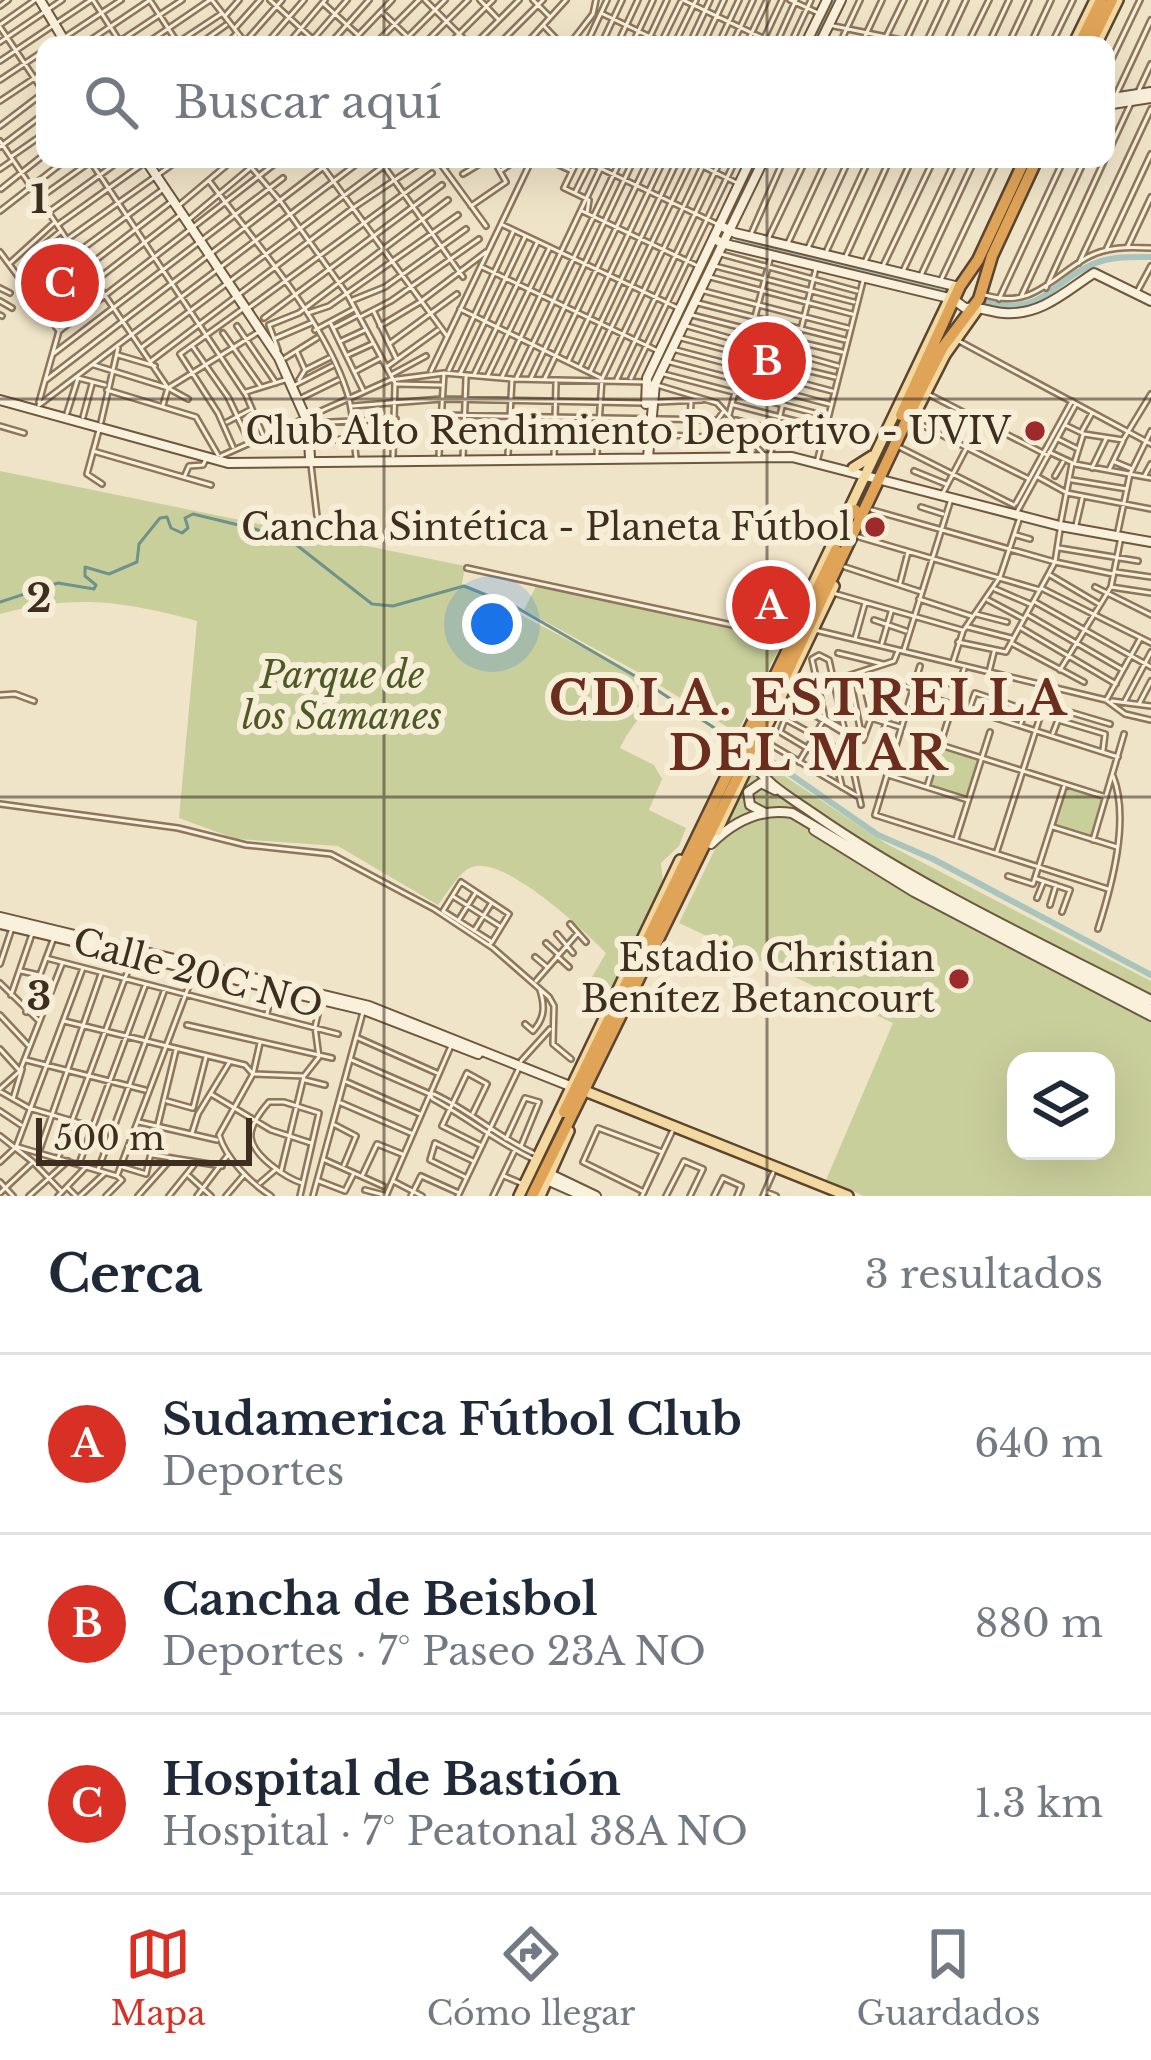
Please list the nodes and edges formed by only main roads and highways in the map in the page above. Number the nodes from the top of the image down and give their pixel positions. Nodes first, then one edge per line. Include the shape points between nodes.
1 (38, 0) edge
2 (826, 0) edge
3 (841, 0) edge
4 (1098, 0) edge
5 (1119, 1) edge
6 (62, 36) edge
7 (809, 36) edge
8 (824, 36) edge
9 (1080, 36) edge
10 (1098, 36) edge
11 (1151, 95) edge
12 (1115, 101) edge
13 (152, 168) edge
14 (747, 168) edge
15 (760, 168) edge
16 (1019, 168) edge
17 (1036, 168) edge
18 (719, 225) junction
19 (730, 230) junction
20 (713, 238) junction
21 (724, 244) junction
22 (965, 277) junction
23 (983, 286) junction
24 (952, 300) junction
25 (1151, 300) edge
26 (976, 307) junction
27 (651, 383) junction
28 (0, 397) edge
29 (38, 407) junction
30 (100, 424) junction
31 (876, 452) junction
32 (646, 455) junction
33 (554, 456) junction
34 (463, 457) junction
35 (219, 458) junction
36 (309, 460) junction
37 (852, 470) junction
38 (876, 478) junction
39 (854, 503) junction
40 (842, 524) joint
41 (1151, 542) edge
42 (828, 594) junction
43 (747, 751) junction
44 (720, 777) junction
45 (717, 797) junction
46 (791, 797) junction
47 (770, 812) junction
48 (711, 844) junction
49 (0, 921) edge
50 (1015, 923) junction
51 (1008, 941) junction
52 (1037, 945) junction
53 (322, 997) junction
54 (344, 1002) junction
55 (1151, 1005) edge
56 (519, 1068) junction
57 (578, 1091) junction
58 (549, 1177) junction
59 (528, 1194) edge
60 (583, 1196) edge
61 (596, 1196) edge
62 (833, 1196) edge
63 (848, 1196) edge

1 - 6 main road
2 - 7 main road
3 - 8 main road
4 - 9 highway
5 - 10 highway
11 - 12 main road
13 - 36 main road via 265,328 306,420
14 - 18 main road
15 - 19 main road
16 - 22 highway
17 - 23 highway
18 - 19 main road
18 - 20 main road
19 - 21 main road
19 - 22 main road via 939,284
20 - 21 main road
20 - 27 main road
21 - 24 main road
21 - 27 main road
22 - 23 highway via 977,267
22 - 24 highway
23 - 26 highway
24 - 26 main road
24 - 31 main road
24 - 38 highway
25 - 26 main road via 1096,273 1037,309 1006,314
26 - 38 main road
26 - 38 highway via 939,355
27 - 32 main road
28 - 29 main road
29 - 30 main road
29 - 30 main road
30 - 35 main road
30 - 35 main road
31 - 37 main road
31 - 38 main road
32 - 33 main road
32 - 33 main road
32 - 37 main road via 767,454
33 - 34 main road
33 - 34 main road
34 - 36 main road
34 - 36 main road
35 - 36 main road
35 - 36 main road
37 - 38 main road
37 - 39 main road
38 - 39 highway
38 - 41 main road
38 - 42 highway
38 - 42 main road via 870,509
39 - 40 highway
39 - 43 highway
40 - 43 main road
42 - 43 highway
42 - 43 main road via 778,705
43 - 44 main road
43 - 45 highway
43 - 46 main road
43 - 48 main road
43 - 57 highway
44 - 45 highway
44 - 57 main road
45 - 57 highway
46 - 47 main road via 752,787 749,803
46 - 50 main road
46 - 52 main road
47 - 48 main road via 733,825
47 - 51 main road
47 - 52 main road via 806,819 891,873
48 - 57 main road
49 - 53 main road
49 - 53 main road
50 - 52 main road
50 - 55 main road
51 - 52 main road
51 - 55 main road
52 - 55 main road
53 - 54 main road
54 - 56 main road
54 - 56 main road via 377,1008
56 - 57 main road
57 - 58 main road
57 - 59 highway
57 - 59 main road via 536,1158
57 - 62 main road
57 - 63 main road
58 - 59 main road
58 - 60 main road
58 - 61 main road

